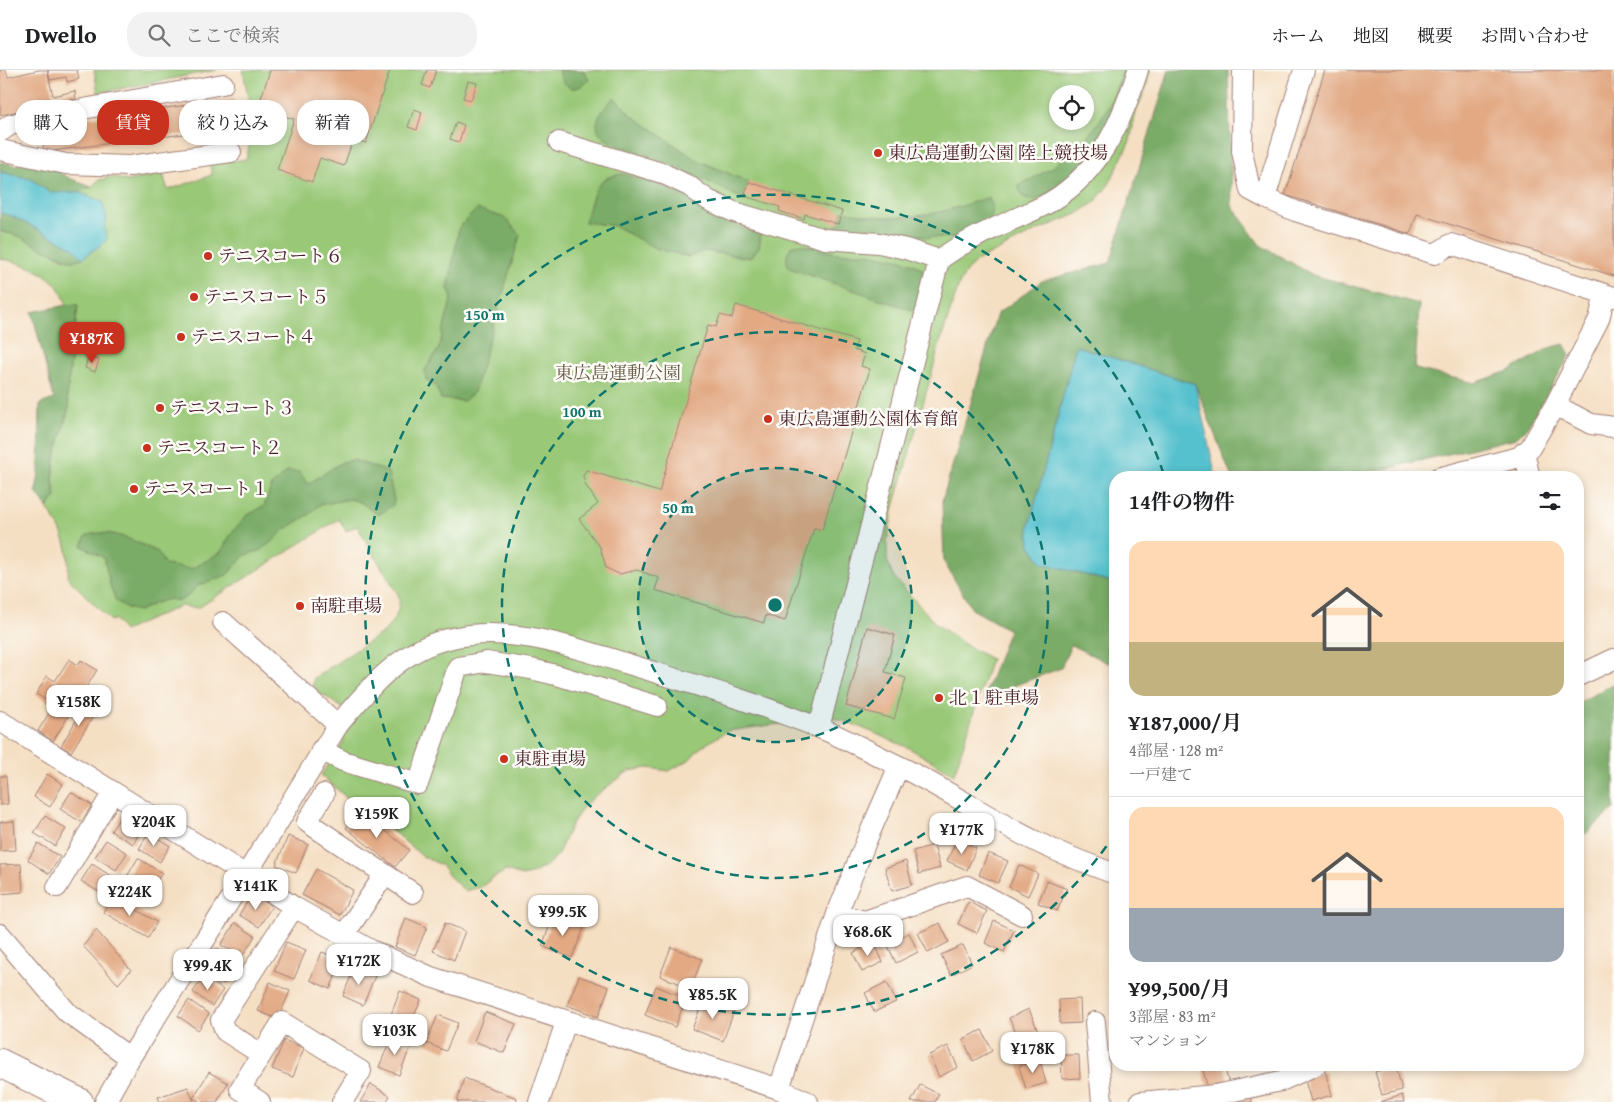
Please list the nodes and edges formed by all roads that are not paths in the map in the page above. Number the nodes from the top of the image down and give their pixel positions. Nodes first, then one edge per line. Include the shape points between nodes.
1 (1138, 70) edge
2 (1243, 70) edge
3 (1304, 70) edge
4 (223, 84) dead end
5 (0, 132) edge
6 (559, 142) dead end
7 (0, 150) edge
8 (231, 152) dead end
9 (1265, 198) junction
10 (939, 260) junction
11 (1610, 295) edge
12 (1555, 405) junction
13 (1614, 427) edge
14 (1524, 452) junction
15 (1465, 471) edge
16 (1528, 471) edge
17 (223, 622) dead end
18 (569, 647) junction
19 (1614, 659) edge
20 (1584, 673) edge
21 (560, 676) junction
22 (658, 706) dead end
23 (0, 721) edge
24 (338, 725) junction
25 (819, 728) junction
26 (321, 750) junction
27 (900, 766) junction
28 (113, 792) junction
29 (324, 794) dead end
30 (1109, 872) edge
31 (385, 874) junction
32 (246, 875) junction
33 (57, 887) dead end
34 (413, 893) dead end
35 (294, 907) junction
36 (837, 914) junction
37 (1022, 915) dead end
38 (0, 934) edge
39 (344, 935) junction
40 (566, 1022) junction
41 (1095, 1022) dead end
42 (261, 1054) junction
43 (130, 1058) junction
44 (0, 1063) edge
45 (1302, 1071) edge
46 (779, 1089) junction
47 (805, 1101) edge
48 (79, 1102) edge
49 (105, 1102) edge
50 (260, 1102) edge
51 (342, 1102) edge
52 (539, 1102) edge
53 (1102, 1102) edge
54 (1140, 1102) edge

1 - 10 street via 1131,94 1097,161 1071,187 1043,206 958,246
2 - 9 street via 1242,151 1250,190
3 - 9 street
4 - 5 street via 44,116
6 - 10 street via 662,173 734,212 825,239 879,243
7 - 8 street via 66,164 130,166
9 - 11 street via 1295,211 1435,254 1451,244
10 - 25 street
11 - 12 street
12 - 13 street via 1591,424
12 - 14 street via 1530,448
14 - 15 street via 1519,457
14 - 16 street
17 - 24 street
18 - 21 street
18 - 24 street via 498,634 448,638 398,661
18 - 25 street via 692,684
19 - 20 street
21 - 22 street
21 - 26 street via 486,662 458,667 418,784 343,761
23 - 28 street
24 - 26 street
25 - 27 street
26 - 32 street
27 - 30 street via 1036,842
27 - 36 street
28 - 32 street
28 - 33 street
29 - 31 street via 307,822
31 - 34 street
31 - 39 street
32 - 35 street
32 - 43 street
35 - 39 street
35 - 42 street via 221,1020 225,1031
36 - 37 street via 865,921 967,886
36 - 46 street
38 - 43 street via 67,1012
39 - 40 street via 431,977
40 - 46 street
40 - 52 street
41 - 53 street
42 - 50 street via 240,1089
42 - 51 street via 282,1022 361,1071
43 - 49 street
44 - 48 highway
45 - 54 street via 1281,1080 1215,1095
46 - 47 street

